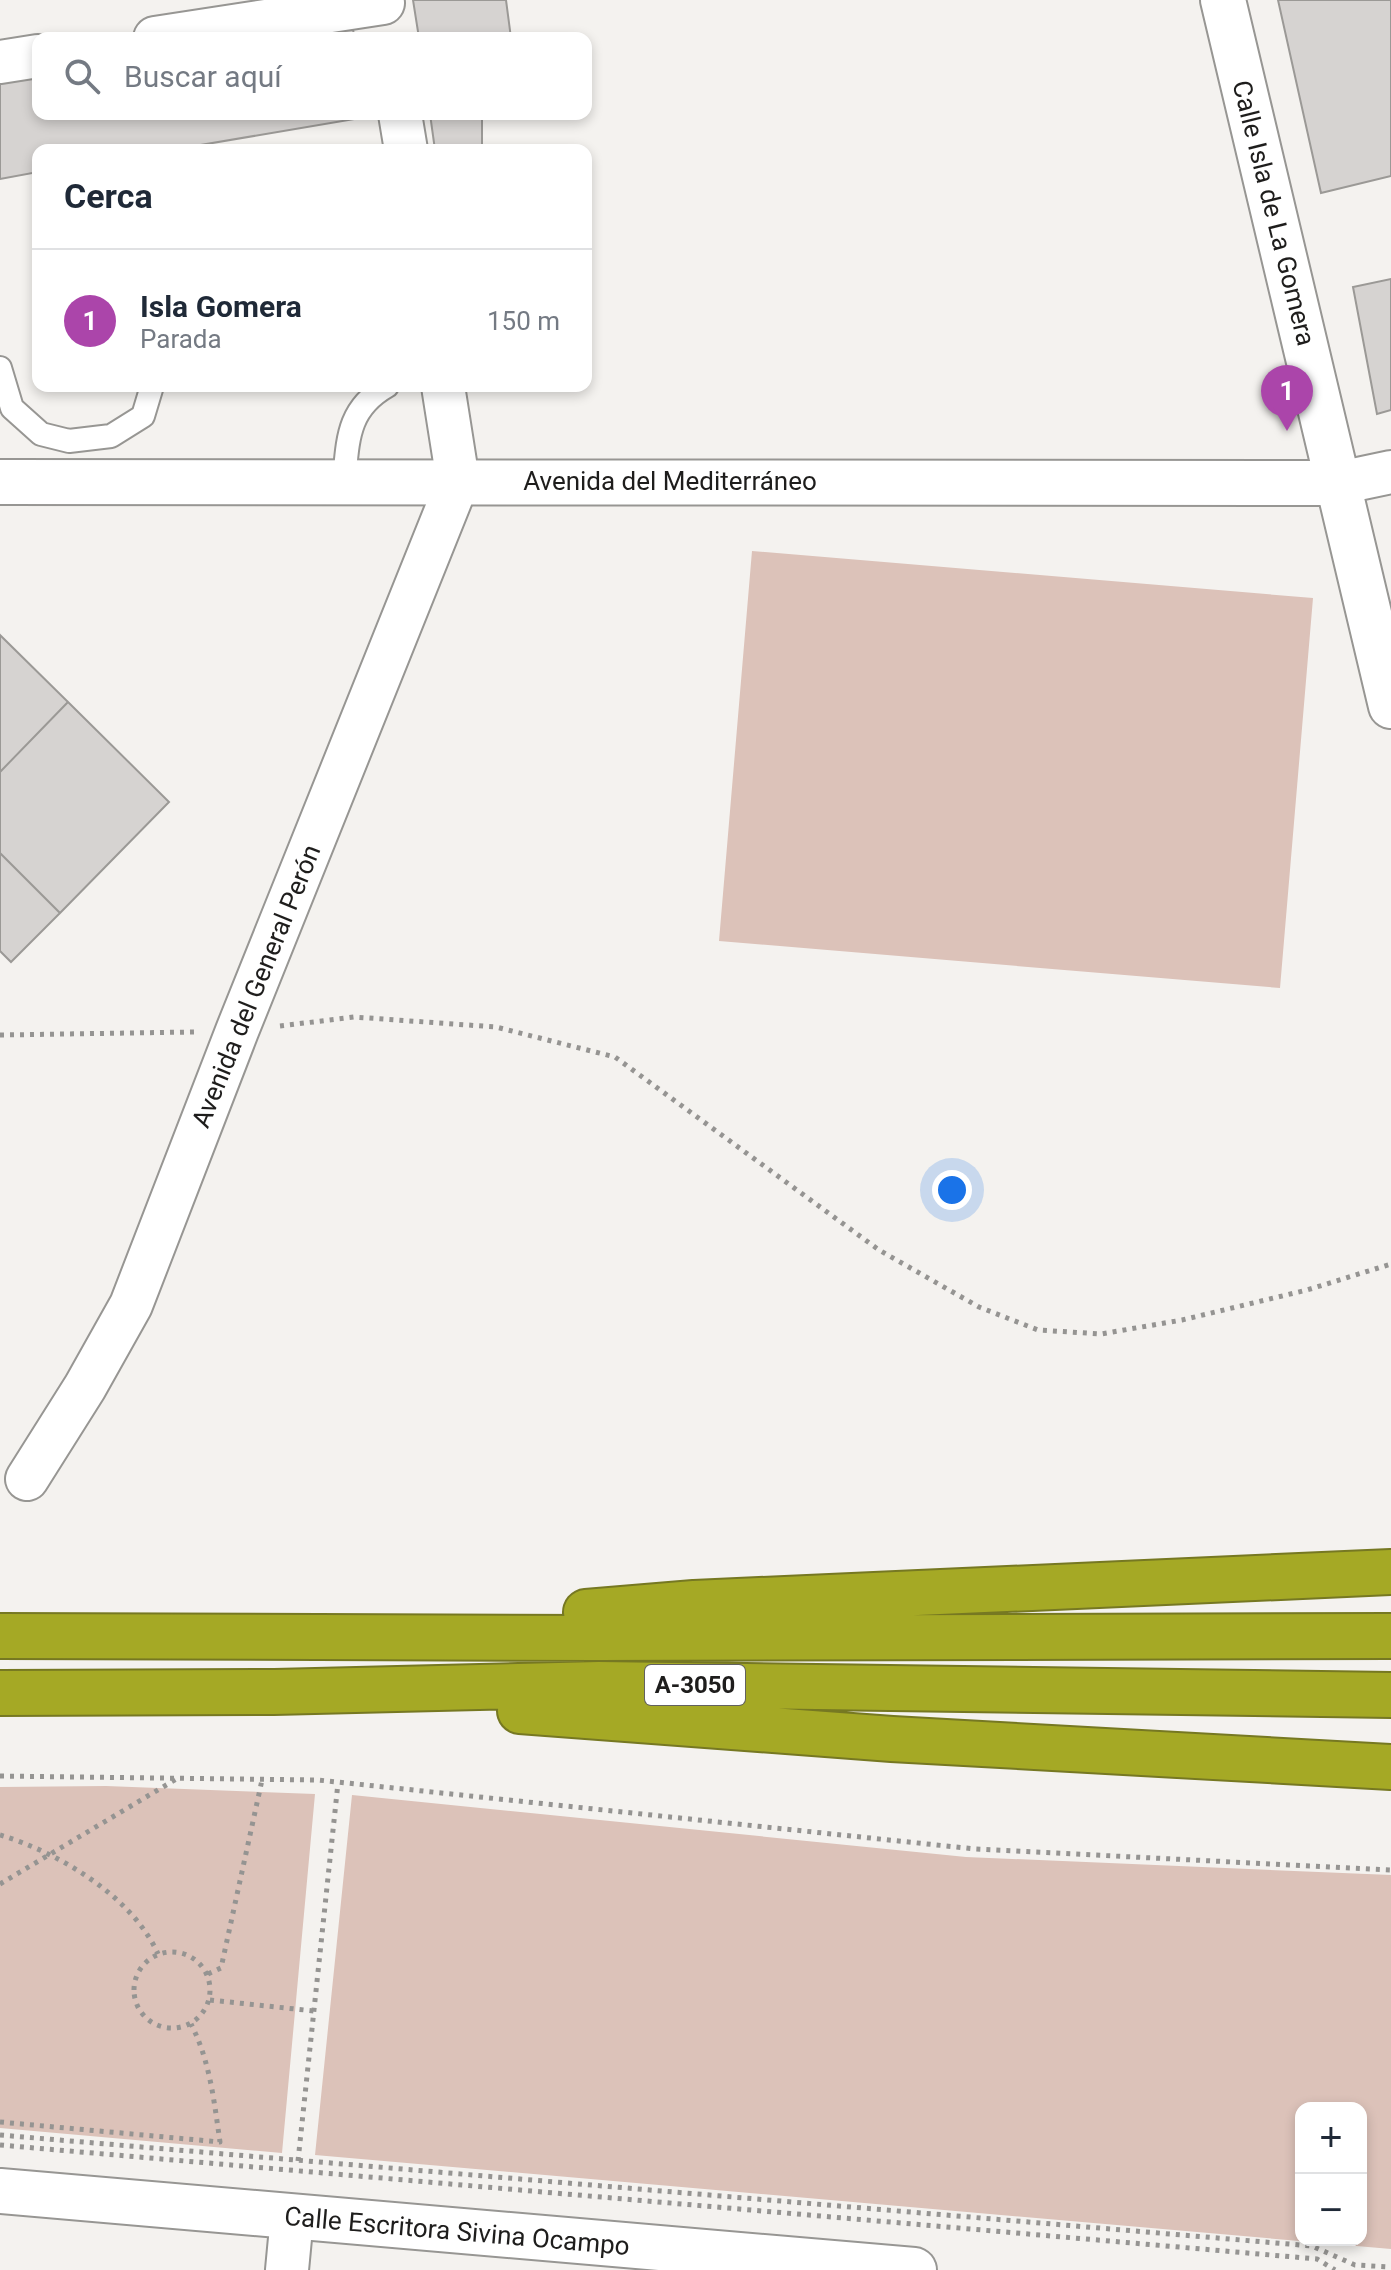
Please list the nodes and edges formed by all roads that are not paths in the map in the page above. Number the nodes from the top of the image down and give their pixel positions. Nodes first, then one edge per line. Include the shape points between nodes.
1 (1223, 0) edge
2 (385, 14) edge
3 (212, 32) edge
4 (32, 57) edge
5 (0, 62) edge
6 (401, 120) edge
7 (405, 144) edge
8 (0, 368) edge
9 (150, 392) edge
10 (377, 392) edge
11 (444, 392) edge
12 (67, 461) junction
13 (1391, 472) edge
14 (344, 481) junction
15 (458, 481) junction
16 (0, 482) edge
17 (1339, 483) junction
18 (1391, 706) edge
19 (27, 1479) dead end
20 (1391, 1572) edge
21 (0, 1636) edge
22 (275, 1636) junction
23 (1391, 1636) edge
24 (274, 1692) junction
25 (0, 1693) edge
26 (1391, 1695) edge
27 (1391, 1767) edge
28 (0, 2191) edge
29 (292, 2217) junction
30 (287, 2270) edge
31 (914, 2270) edge

1 - 17 main road, Calle Isla de La Gomera
2 - 3 street
4 - 5 street
6 - 7 street
8 - 12 lane via 12,408
9 - 12 lane via 143,416
10 - 14 lane via 349,430
11 - 15 street
12 - 14 main road, Avenida del Mediterráneo
12 - 16 main road, Avenida del Mediterráneo
13 - 17 street
14 - 15 main road, Avenida del Mediterráneo
15 - 17 main road, Avenida del Mediterráneo
15 - 19 street, Avenida del General Perón via 131,1305
17 - 18 main road, Calle Isla de La Gomera
20 - 22 highway via 694,1603
21 - 22 highway, A-3050
22 - 23 highway, A-3050
24 - 25 highway, A-3050
24 - 26 highway, A-3050 via 599,1684
24 - 27 highway via 892,1739
28 - 29 main road, Calle Escritora Sivina Ocampo
29 - 30 street
29 - 31 main road, Calle Escritora Sivina Ocampo

